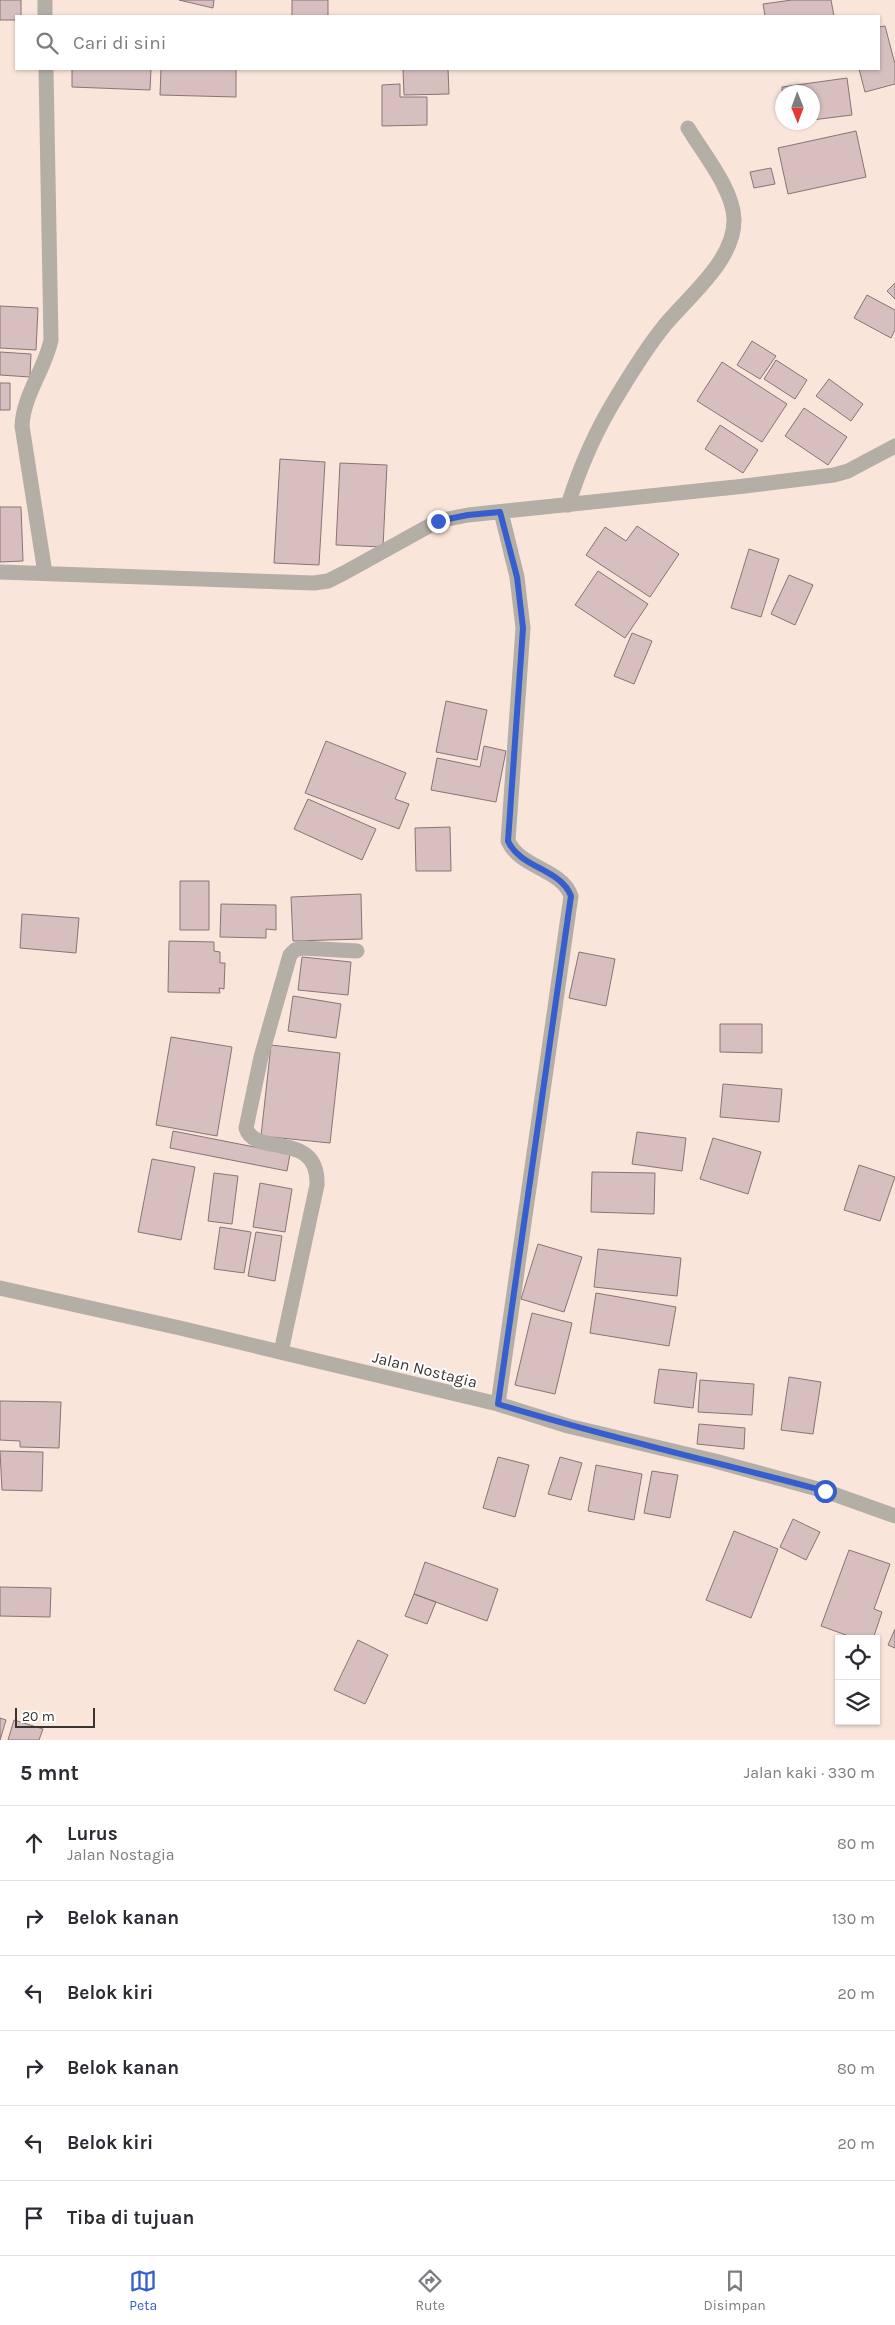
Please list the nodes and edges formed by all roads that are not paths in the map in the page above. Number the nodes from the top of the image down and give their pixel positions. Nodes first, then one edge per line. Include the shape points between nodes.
1 (45, 0) edge
2 (45, 15) edge
3 (46, 70) edge
4 (688, 128) dead end
5 (895, 446) edge
6 (568, 505) junction
7 (500, 512) junction
8 (0, 572) edge
9 (45, 573) junction
10 (358, 951) dead end
11 (0, 1288) edge
12 (281, 1352) junction
13 (498, 1404) junction
14 (895, 1516) edge

1 - 2 street
3 - 9 street via 51,340 48,356 22,419
4 - 6 street via 728,193 734,219 733,235 712,273 664,326 616,397 593,437
5 - 6 street via 834,475
6 - 7 street
7 - 9 street via 438,521 344,573 328,581 314,583
7 - 13 street via 517,577 523,628 508,841 518,856 564,884 571,896
8 - 9 street
10 - 12 street via 302,948 290,954 261,1057 246,1128 254,1138 307,1155 317,1170 317,1186
11 - 12 street, Jalan Nostagia
12 - 13 street, Jalan Nostagia
13 - 14 street, Jalan Nostagia via 568,1426 825,1491

